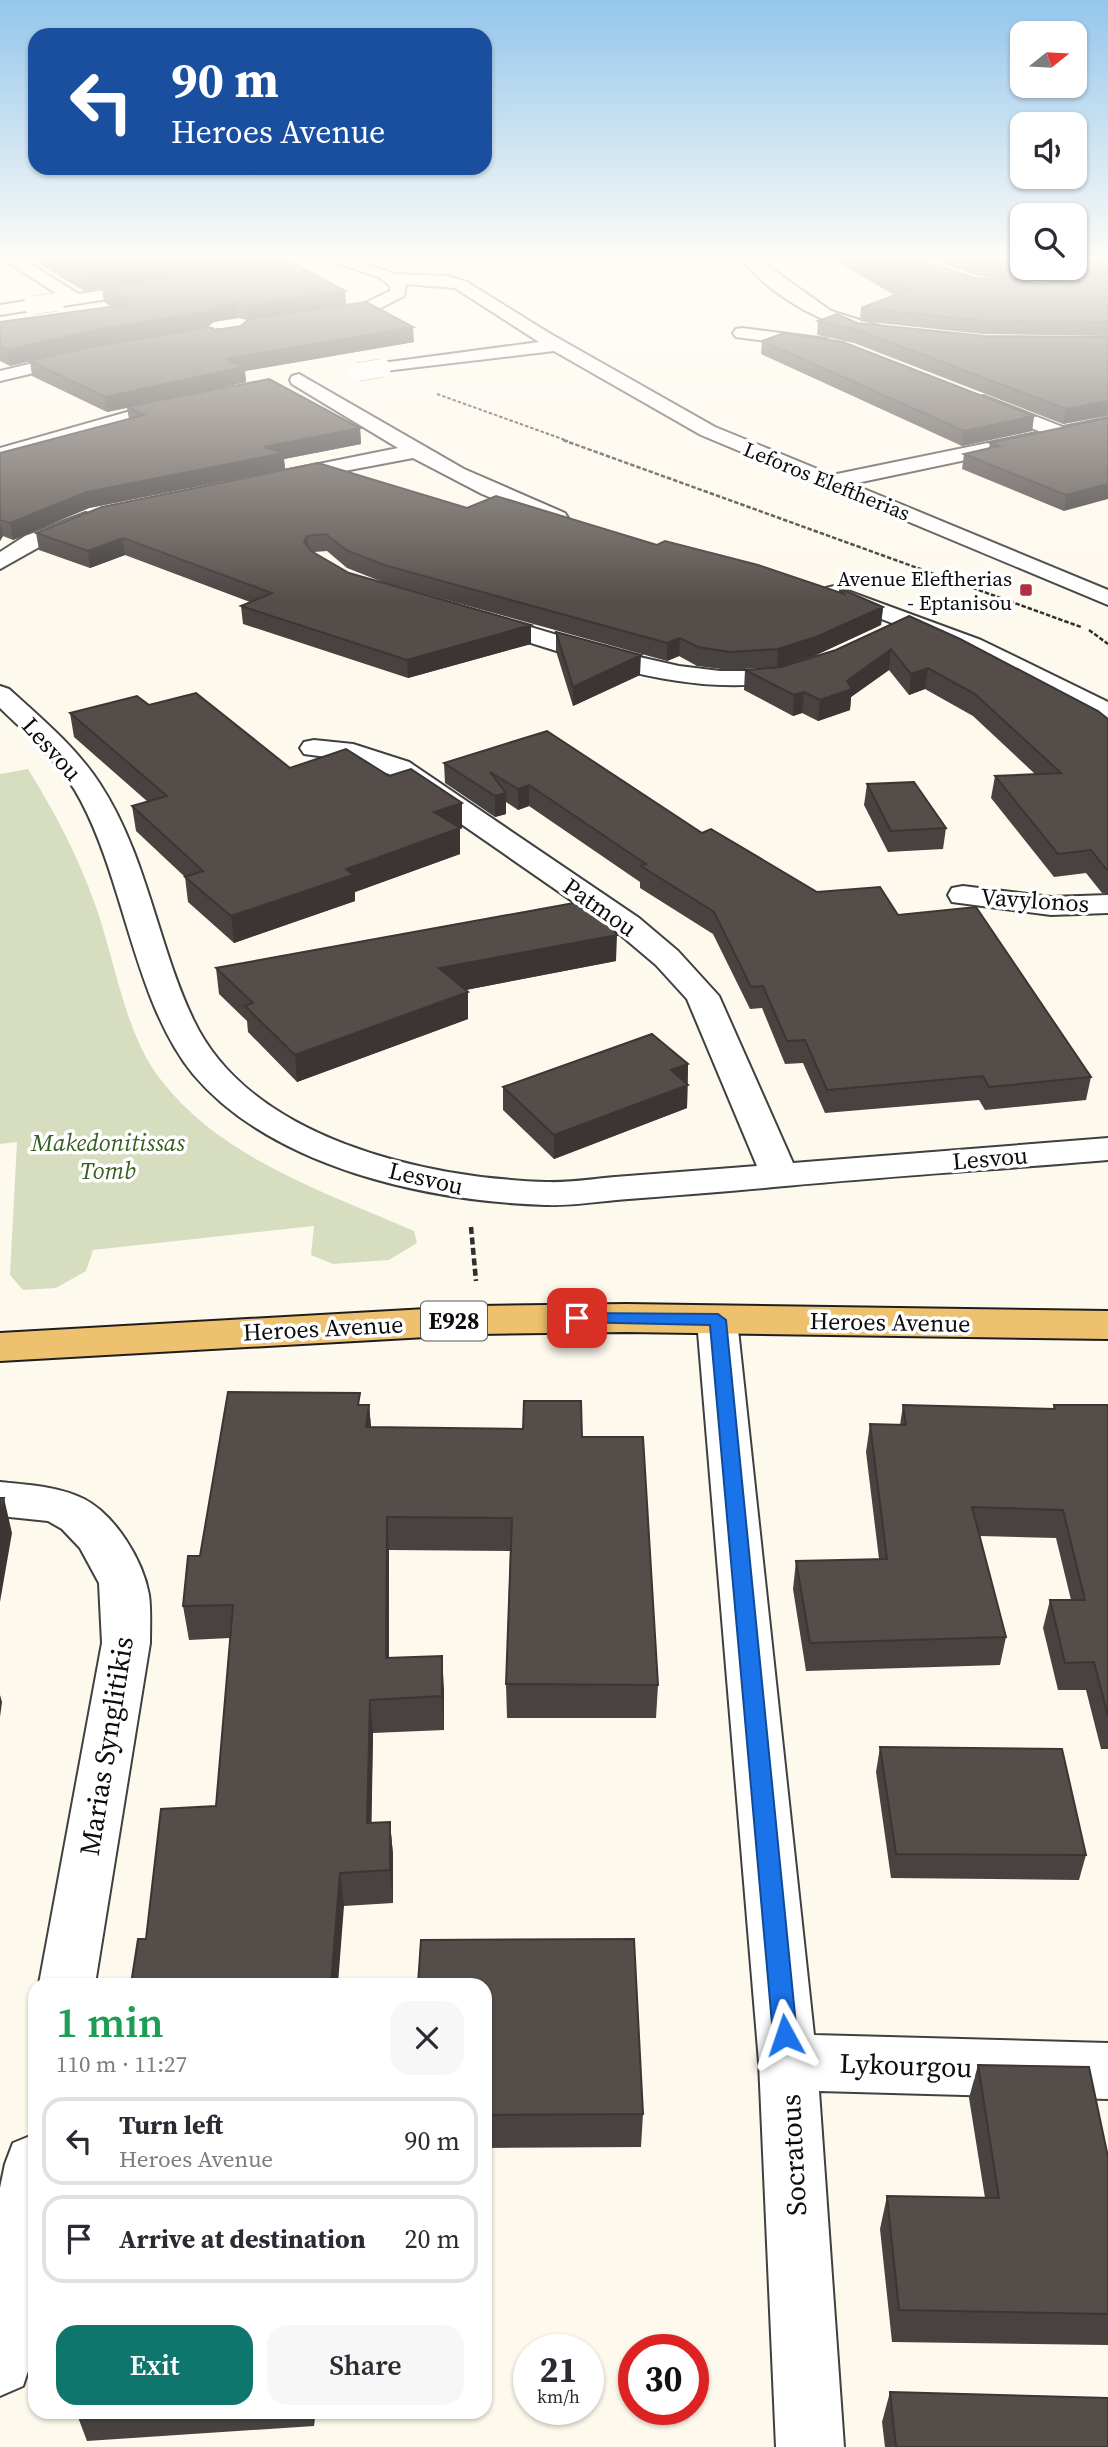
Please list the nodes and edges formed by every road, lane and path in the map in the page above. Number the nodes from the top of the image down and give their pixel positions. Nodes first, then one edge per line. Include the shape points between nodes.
1 (349, 373) edge
2 (606, 373) edge
3 (299, 380) junction
4 (276, 383) edge
5 (435, 393) dead end
6 (963, 393) edge
7 (197, 399) edge
8 (1108, 424) edge
9 (1060, 433) junction
10 (416, 451) junction
11 (0, 454) edge
12 (254, 482) edge
13 (831, 482) junction
14 (110, 513) edge
15 (580, 526) edge
16 (0, 562) edge
17 (807, 585) edge
18 (1108, 598) edge
19 (455, 612) edge
20 (913, 622) junction
21 (875, 639) edge
22 (1108, 643) edge
23 (813, 666) edge
24 (0, 694) edge
25 (1108, 712) edge
26 (314, 748) dead end
27 (963, 895) dead end
28 (1108, 904) edge
29 (1108, 1149) edge
30 (780, 1176) junction
31 (467, 1188) junction
32 (480, 1320) junction
33 (718, 1320) junction
34 (1108, 1325) edge
35 (0, 1347) edge
36 (0, 1499) edge
37 (67, 1978) edge
38 (788, 2062) junction
39 (1108, 2071) edge
40 (28, 2204) edge
41 (0, 2363) edge
42 (810, 2447) edge

1 - 3 street, bridge
2 - 13 street, Leforos Eleftherias via 708,431
3 - 4 street
3 - 10 street
5 - 22 path via 1090,630
6 - 9 street
7 - 11 street
8 - 9 street
9 - 13 street
10 - 12 street
10 - 15 street via 513,503
13 - 18 street, Leforos Eleftherias
14 - 16 street via 66,526
17 - 20 street
19 - 23 street via 664,671 729,681 779,677
20 - 21 street
20 - 25 street via 1045,678
24 - 31 street, Lesvou via 66,758 94,798 116,845 177,1022 202,1064 232,1096 277,1126 329,1149 376,1167
26 - 30 street, Patmou via 353,752 399,768 628,925 667,958 702,996
27 - 28 street, Vavylonos via 1051,906
29 - 30 street, Lesvou
30 - 31 street, Lesvou via 549,1194
31 - 32 path
32 - 33 main road, Heroes Avenue / E928
32 - 35 main road, Heroes Avenue / E928
33 - 34 main road, Heroes Avenue / E928
33 - 38 street, Socratous
36 - 37 street, Marias Synglitikis via 69,1511 96,1535 112,1558 125,1592 127,1643
38 - 39 street, Lykourgou
38 - 42 street, Socratous
40 - 41 street

